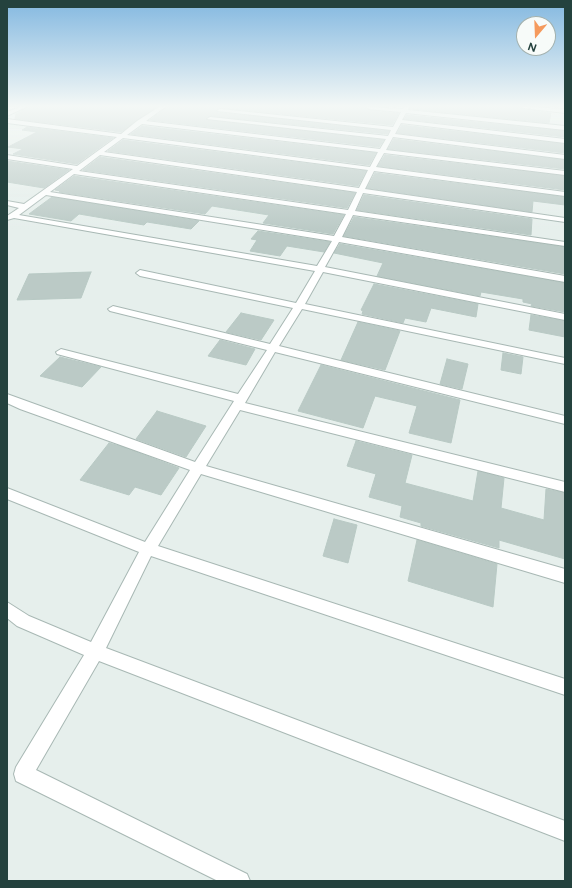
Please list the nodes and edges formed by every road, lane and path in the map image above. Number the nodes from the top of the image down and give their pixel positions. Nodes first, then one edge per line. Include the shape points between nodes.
1 (105, 148) edge
2 (217, 148) edge
3 (370, 148) edge
4 (508, 148) edge
5 (384, 150) junction
6 (99, 153) junction
7 (7, 157) edge
8 (565, 157) edge
9 (372, 169) junction
10 (75, 170) junction
11 (565, 173) edge
12 (361, 190) junction
13 (45, 193) junction
14 (565, 194) edge
15 (7, 203) edge
16 (26, 207) junction
17 (350, 212) junction
18 (10, 218) edge
19 (565, 220) edge
20 (337, 239) junction
21 (565, 244) edge
22 (320, 269) junction
23 (140, 273) dead end
24 (565, 279) edge
25 (299, 306) junction
26 (113, 309) dead end
27 (565, 317) edge
28 (273, 349) junction
29 (61, 352) dead end
30 (565, 361) edge
31 (7, 398) edge
32 (239, 402) junction
33 (565, 420) edge
34 (198, 468) junction
35 (565, 487) edge
36 (7, 493) edge
37 (148, 549) junction
38 (565, 576) edge
39 (7, 609) edge
40 (95, 652) junction
41 (565, 687) edge
42 (565, 831) edge
43 (240, 881) edge

1 - 6 street
2 - 9 street
3 - 5 street
4 - 8 street
5 - 9 street
5 - 11 street
6 - 10 street
6 - 12 street
7 - 10 street
9 - 12 street
9 - 14 street
10 - 13 street
10 - 17 street
12 - 17 street
12 - 19 street
13 - 16 street
13 - 20 street
15 - 16 street
16 - 18 street
17 - 20 street
17 - 21 street
18 - 22 street
20 - 22 street
20 - 24 street
22 - 25 street
22 - 27 street
23 - 25 street
25 - 28 street
25 - 30 street
26 - 28 street
28 - 32 street
28 - 33 street
29 - 32 street
31 - 34 street
32 - 34 street
32 - 35 street
34 - 37 street
34 - 38 street
36 - 37 street
37 - 40 street
37 - 41 street
39 - 40 street via 23,621
40 - 42 street
40 - 43 street via 23,774

